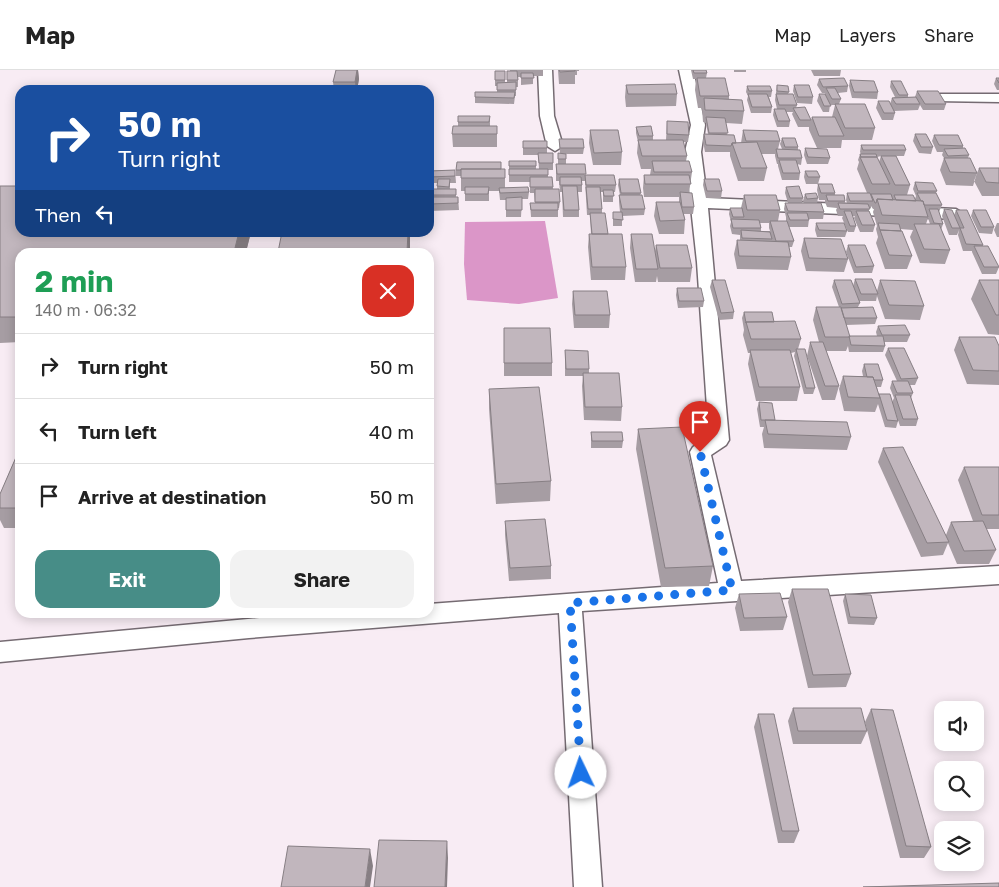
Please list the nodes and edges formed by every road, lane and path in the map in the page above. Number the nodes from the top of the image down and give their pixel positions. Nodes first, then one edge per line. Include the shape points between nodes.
1 (545, 70) edge
2 (686, 70) edge
3 (940, 98) edge
4 (999, 98) edge
5 (555, 146) dead end
6 (699, 203) junction
7 (956, 214) edge
8 (999, 575) edge
9 (732, 590) junction
10 (570, 603) junction
11 (434, 614) edge
12 (377, 618) edge
13 (0, 652) edge
14 (588, 887) edge

1 - 5 street via 547,116
2 - 6 street via 698,125 693,152
3 - 4 street
6 - 7 street
6 - 9 street via 707,266 719,440 700,452
8 - 9 street
9 - 10 street
10 - 11 street
10 - 14 street
12 - 13 street

